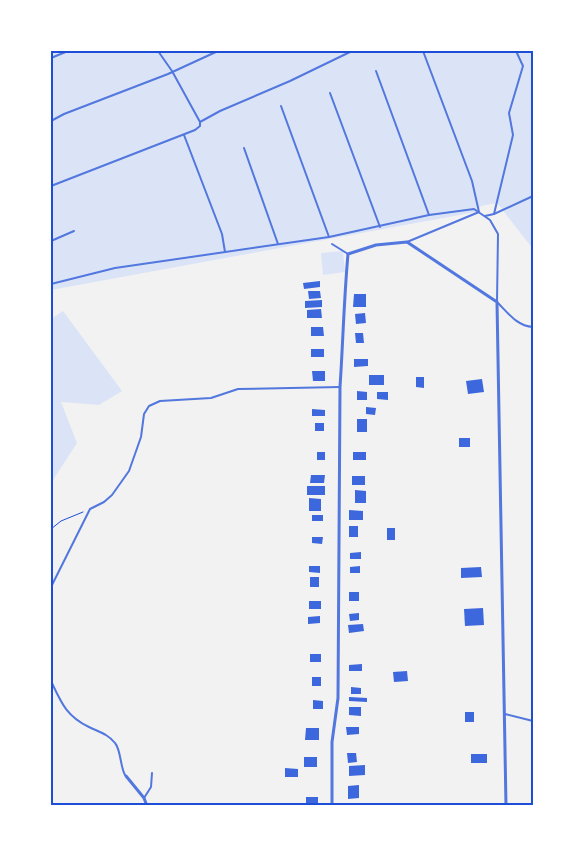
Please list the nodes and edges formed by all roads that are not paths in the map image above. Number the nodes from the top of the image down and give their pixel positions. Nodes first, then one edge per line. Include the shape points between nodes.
1 (68, 51) edge
2 (158, 51) edge
3 (218, 51) edge
4 (352, 51) edge
5 (423, 51) edge
6 (516, 51) edge
7 (51, 58) edge
8 (376, 70) dead end
9 (172, 72) junction
10 (330, 93) dead end
11 (281, 106) dead end
12 (51, 121) edge
13 (200, 122) junction
14 (184, 134) junction
15 (244, 148) dead end
16 (51, 186) edge
17 (533, 196) edge
18 (479, 212) junction
19 (494, 214) junction
20 (429, 215) junction
21 (485, 216) junction
22 (380, 227) junction
23 (74, 231) dead end
24 (329, 237) junction
25 (51, 240) edge
26 (407, 242) junction
27 (278, 244) junction
28 (332, 244) dead end
29 (225, 252) junction
30 (348, 254) junction
31 (51, 284) edge
32 (497, 302) junction
33 (533, 327) edge
34 (340, 387) junction
35 (51, 587) edge
36 (51, 681) edge
37 (505, 714) junction
38 (533, 721) edge
39 (152, 773) dead end
40 (126, 776) joint
41 (144, 798) junction
42 (147, 806) edge
43 (332, 806) edge
44 (506, 806) edge

1 - 7 lane
2 - 9 lane
3 - 9 lane
4 - 13 lane
5 - 18 lane via 472,181
6 - 19 lane via 523,66 509,113 513,135
8 - 20 lane
9 - 12 lane
9 - 13 lane
10 - 22 lane
11 - 24 lane
13 - 14 lane via 196,130
14 - 16 lane
14 - 29 lane via 222,234
15 - 27 lane
17 - 19 lane
18 - 20 lane via 474,209
18 - 21 lane
18 - 26 lane
19 - 21 lane
20 - 22 lane
21 - 32 lane via 498,234
22 - 24 lane
23 - 25 lane
24 - 27 lane
26 - 30 street via 376,245
26 - 32 street
27 - 29 lane
28 - 30 lane
29 - 31 lane via 115,268
30 - 34 street
32 - 33 lane via 524,327
32 - 37 street
34 - 35 lane via 238,389 211,398 160,401 149,406 144,414 141,437 130,471 112,495 90,509
34 - 43 street via 338,698 332,742
36 - 40 lane via 64,708 87,727 109,736 117,745 121,768
37 - 38 lane
37 - 44 street
39 - 41 lane via 151,788
40 - 41 street
41 - 42 street

